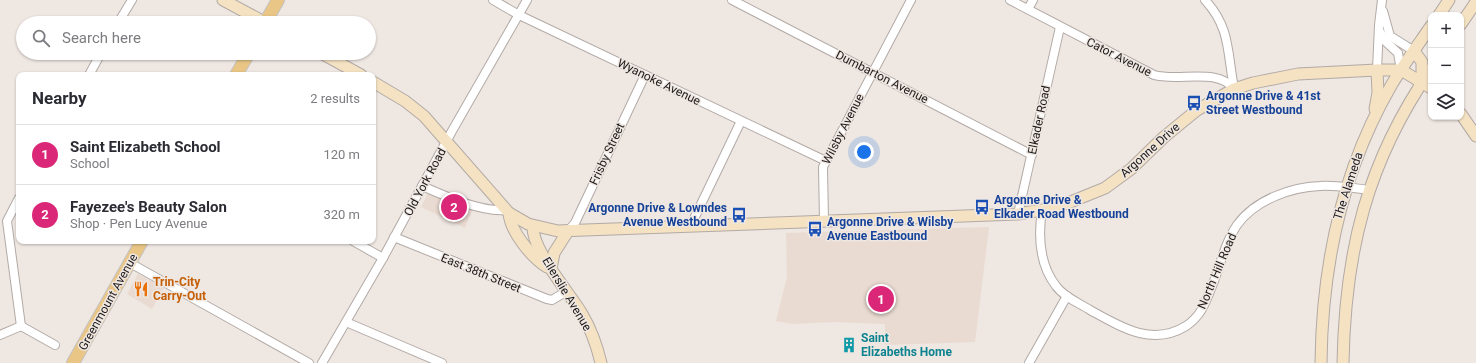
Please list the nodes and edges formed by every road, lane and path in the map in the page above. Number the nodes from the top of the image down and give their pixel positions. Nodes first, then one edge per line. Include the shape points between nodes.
1 (132, 0) edge
2 (223, 0) edge
3 (278, 0) edge
4 (493, 0) edge
5 (527, 0) edge
6 (732, 0) edge
7 (911, 0) edge
8 (1010, 0) edge
9 (1033, 0) edge
10 (1205, 0) edge
11 (1449, 0) edge
12 (1380, 2) edge
13 (1476, 2) edge
14 (1028, 9) junction
15 (1441, 12) edge
16 (519, 15) junction
17 (122, 16) edge
18 (253, 16) edge
19 (270, 16) edge
20 (1464, 20) edge
21 (1378, 25) junction
22 (1060, 27) junction
23 (1428, 30) edge
24 (1414, 51) junction
25 (97, 60) edge
26 (244, 60) edge
27 (333, 60) edge
28 (1377, 70) junction
29 (1401, 70) junction
30 (91, 72) edge
31 (238, 72) edge
32 (355, 72) edge
33 (873, 73) junction
34 (645, 75) junction
35 (376, 84) edge
36 (1426, 85) edge
37 (1234, 89) junction
38 (1464, 118) edge
39 (741, 121) junction
40 (1372, 124) junction
41 (1476, 136) edge
42 (446, 142) junction
43 (1032, 155) junction
44 (826, 161) junction
45 (422, 186) junction
46 (1346, 187) junction
47 (1369, 190) junction
48 (16, 202) edge
49 (1042, 210) junction
50 (507, 212) junction
51 (1018, 214) junction
52 (3, 221) edge
53 (824, 221) junction
54 (691, 225) junction
55 (533, 226) junction
56 (568, 231) junction
57 (394, 238) junction
58 (140, 244) edge
59 (358, 244) edge
60 (383, 258) junction
61 (130, 263) junction
62 (551, 269) junction
63 (567, 291) junction
64 (1067, 296) junction
65 (346, 322) junction
66 (21, 326) junction
67 (0, 335) edge
68 (55, 345) dead end
69 (73, 363) edge
70 (309, 363) edge
71 (322, 363) edge
72 (442, 363) edge
73 (601, 363) edge
74 (1029, 363) edge
75 (1321, 363) edge
76 (1343, 363) edge

1 - 17 street
2 - 18 main road
3 - 19 main road
4 - 16 street, Wyanoke Avenue
5 - 16 street, Old York Road
6 - 33 street, Dumbarton Avenue
7 - 33 street, Wilsby Avenue
8 - 14 street, Cator Avenue
9 - 14 street
10 - 37 street via 1226,34
11 - 15 main road
12 - 21 street
12 - 24 street via 1390,36
13 - 20 main road
14 - 22 street, Cator Avenue
16 - 34 street, Wyanoke Avenue
16 - 42 street, Old York Road
21 - 28 street
21 - 29 street via 1385,41 1398,53
22 - 37 street, Cator Avenue via 1154,75 1165,78 1216,78 1229,83
22 - 43 street, Elkader Road
23 - 24 main road, The Alameda
24 - 29 main road, The Alameda
24 - 36 main road via 1422,62
25 - 30 street
26 - 31 main road
27 - 32 main road
28 - 29 main road, Argonne Drive
28 - 37 main road, Argonne Drive via 1298,74 1272,78
28 - 40 main road via 1378,93
29 - 36 main road, Argonne Drive
29 - 40 main road, The Alameda
33 - 43 street, Dumbarton Avenue
33 - 44 street, Wilsby Avenue
34 - 39 street, Wyanoke Avenue
34 - 56 street, Frisby Street
35 - 42 main road via 416,109
36 - 47 main road, The Alameda via 1387,144
37 - 49 main road, Argonne Drive via 1185,118 1114,182 1083,198
38 - 41 main road
39 - 44 street, Wyanoke Avenue
39 - 54 street
40 - 46 main road, The Alameda
42 - 45 street, Old York Road
42 - 50 main road
43 - 51 street, Elkader Road
44 - 53 street, Wilsby Avenue via 822,173
45 - 50 street via 478,206
45 - 57 street, Old York Road
46 - 47 street, North Hill Road
46 - 64 street, North Hill Road via 1301,188 1272,199 1249,212 1234,231 1203,310 1185,326 1171,332 1155,336 1130,332
46 - 75 main road, The Alameda via 1328,265
47 - 76 main road, The Alameda via 1355,239 1349,275
48 - 52 street
49 - 51 main road, Argonne Drive
49 - 64 street, North Hill Road via 1039,245 1043,261 1056,286
50 - 55 main road, Argonne Drive
50 - 62 main road via 515,232 540,261
51 - 53 main road, Argonne Drive
52 - 66 street
53 - 54 main road, Argonne Drive
54 - 56 main road, Argonne Drive
55 - 56 main road, Argonne Drive
55 - 62 main road, Ellerslie Avenue via 534,239
56 - 62 main road via 554,253
57 - 60 street, Old York Road
57 - 63 street, East 38th Street via 547,299 552,300
58 - 61 main road, Greenmount Avenue
59 - 60 street
60 - 65 street, Old York Road
61 - 69 main road, Greenmount Avenue
61 - 70 street
62 - 63 main road, Ellerslie Avenue
63 - 73 main road, Ellerslie Avenue via 590,329
64 - 74 street
65 - 71 street, Old York Road
65 - 72 street
66 - 67 street
66 - 68 street

